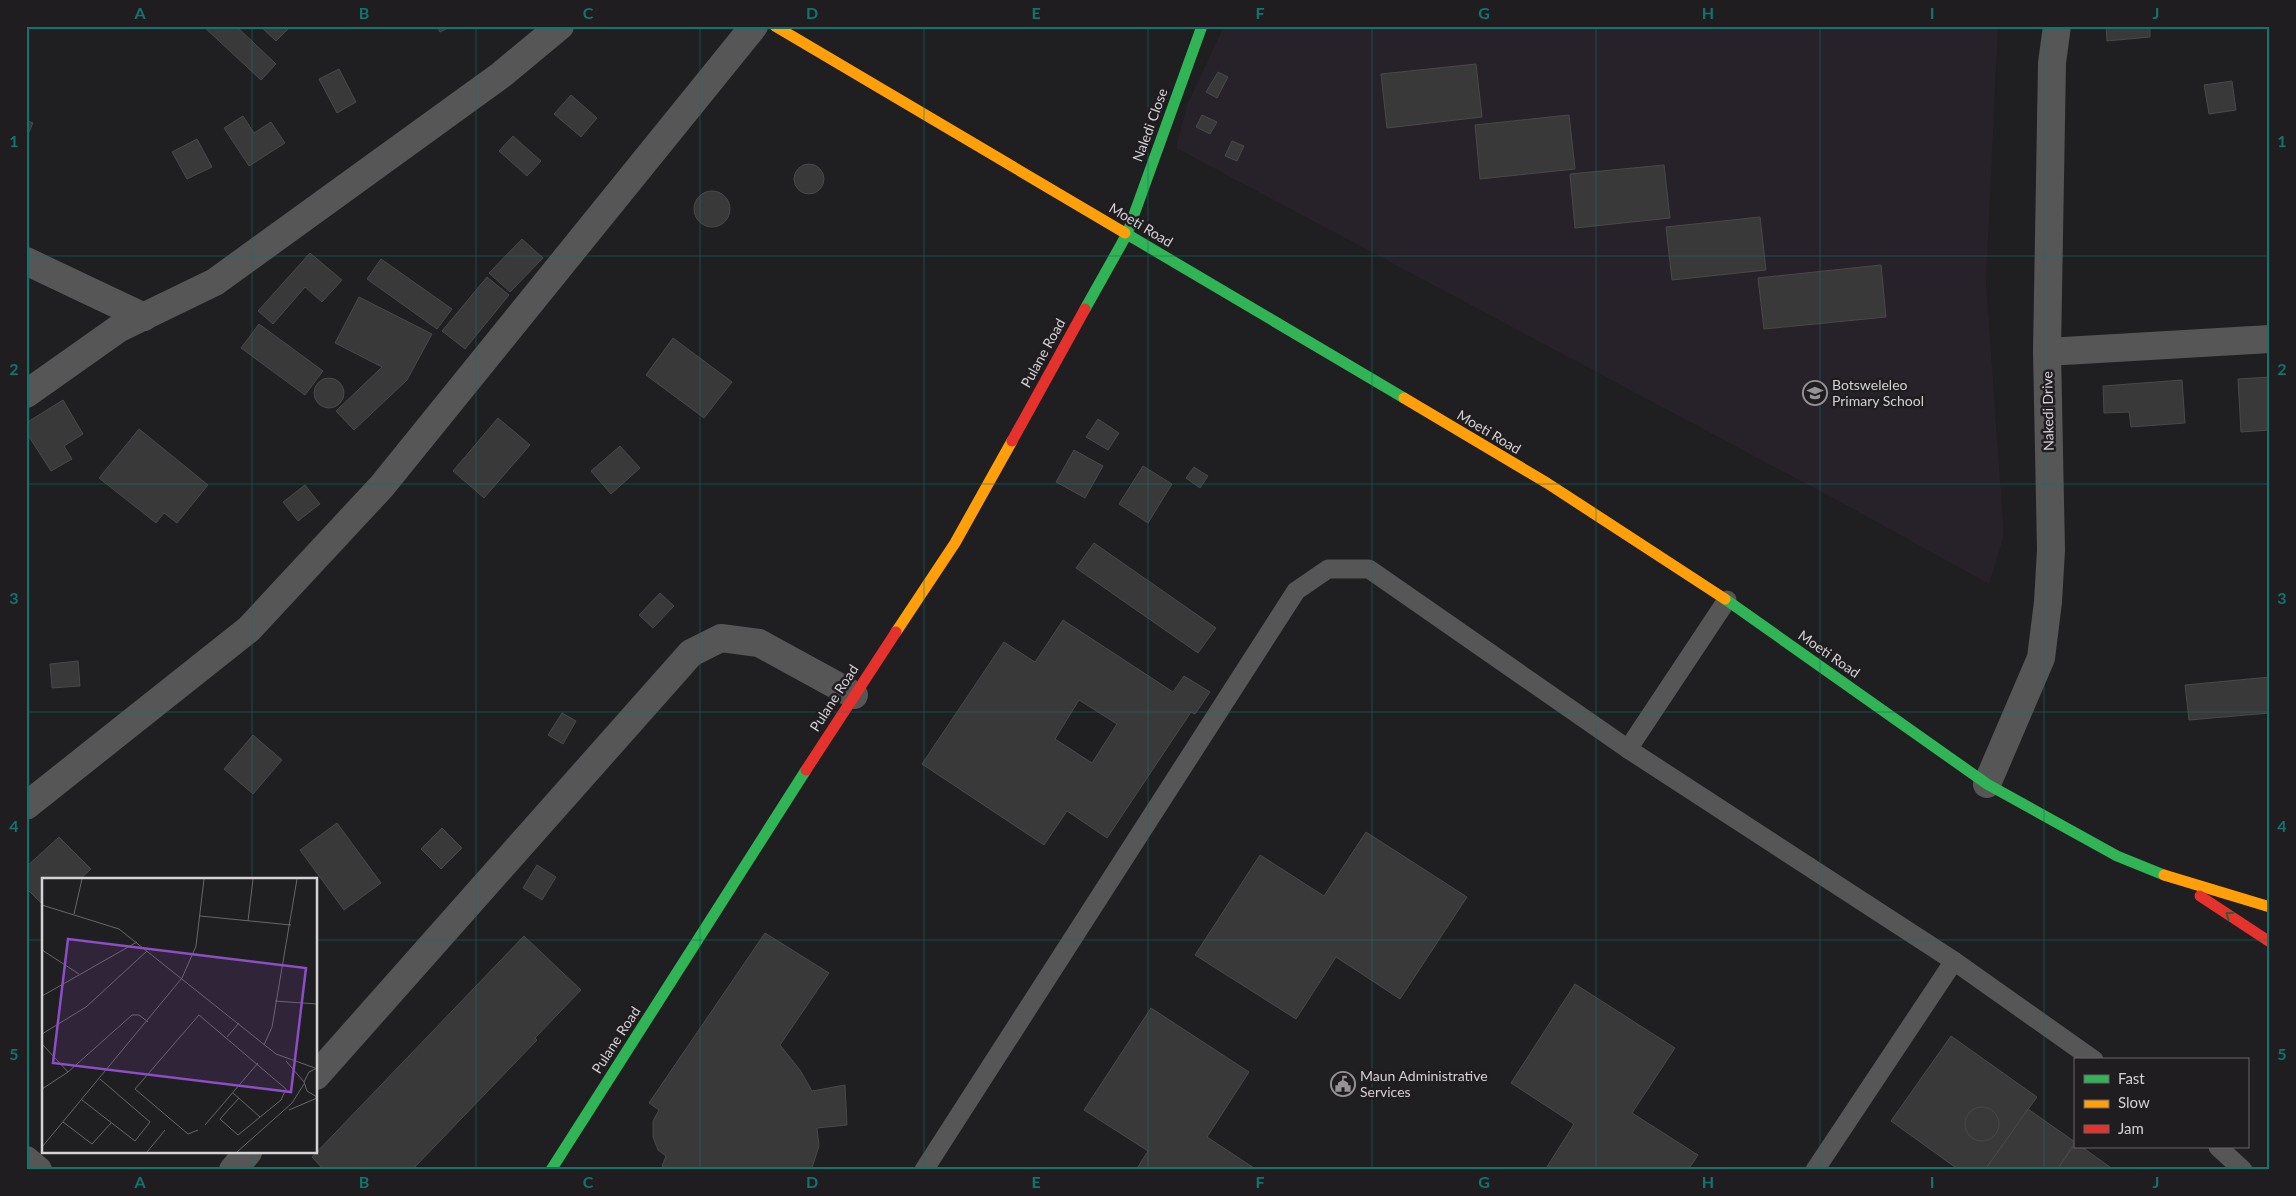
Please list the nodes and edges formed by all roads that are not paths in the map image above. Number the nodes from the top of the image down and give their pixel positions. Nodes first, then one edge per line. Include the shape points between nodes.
1 (560, 26) edge
2 (754, 26) edge
3 (775, 26) edge
4 (1202, 26) edge
5 (2057, 26) edge
6 (1127, 234) junction
7 (26, 261) edge
8 (144, 316) junction
9 (2270, 339) edge
10 (2047, 352) junction
11 (26, 394) edge
12 (1727, 600) junction
13 (854, 695) junction
14 (1628, 749) junction
15 (1987, 784) junction
16 (26, 806) edge
17 (2176, 880) junction
18 (2270, 907) edge
19 (2270, 942) edge
20 (1954, 961) junction
21 (2091, 1058) edge
22 (318, 1074) edge
23 (2219, 1148) edge
24 (246, 1154) edge
25 (26, 1160) edge
26 (38, 1170) edge
27 (233, 1170) edge
28 (551, 1170) edge
29 (924, 1170) edge
30 (1815, 1170) edge
31 (2243, 1170) edge

1 - 8 street via 501,75 215,282
2 - 16 street via 382,486 250,629
3 - 6 street, Moeti Road
4 - 6 street, Naledi Close
5 - 10 street, Nakedi Drive via 2052,63
6 - 12 street, Moeti Road via 1547,483
6 - 13 street, Pulane Road via 955,543
7 - 8 street
8 - 11 street via 118,329
9 - 10 street
10 - 15 street, Nakedi Drive via 2052,550 2041,658
12 - 14 lane
12 - 15 street, Moeti Road
13 - 22 street via 759,644 721,638 691,653
13 - 28 street, Pulane Road
14 - 20 lane
14 - 29 lane via 1369,569 1328,569 1296,591
15 - 17 street, Moeti Road via 2117,856
17 - 18 street, Moeti Road
19 -> 17 street, Moeti Road
20 - 21 lane
20 - 30 lane
23 - 31 lane
24 - 27 street
25 - 26 street

